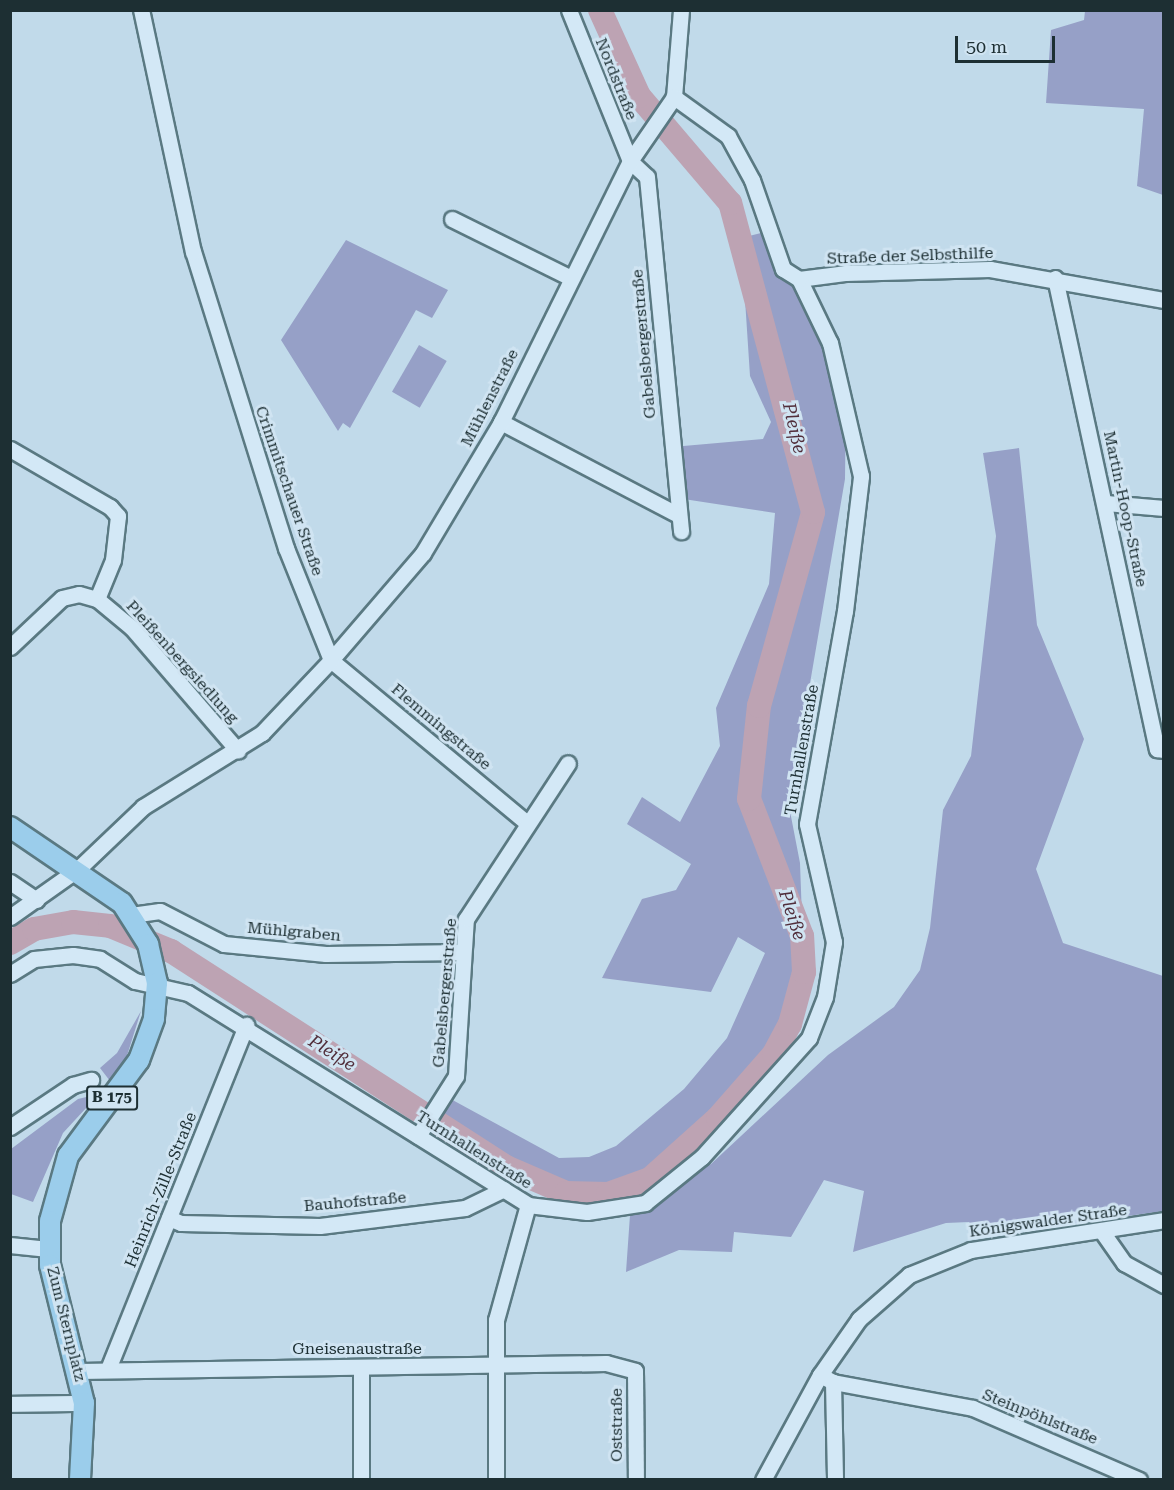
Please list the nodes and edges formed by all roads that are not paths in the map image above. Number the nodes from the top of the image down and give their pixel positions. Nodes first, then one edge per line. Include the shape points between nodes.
1 (141, 10) edge
2 (569, 10) edge
3 (681, 10) edge
4 (670, 103) junction
5 (630, 161) junction
6 (452, 219) dead end
7 (569, 277) junction
8 (1055, 278) junction
9 (799, 279) junction
10 (1164, 300) edge
11 (501, 422) junction
12 (10, 449) edge
13 (1106, 503) junction
14 (1164, 508) edge
15 (678, 514) junction
16 (681, 531) dead end
17 (97, 599) junction
18 (10, 647) edge
19 (331, 660) junction
20 (1160, 749) edge
21 (238, 751) junction
22 (568, 763) dead end
23 (527, 823) junction
24 (10, 827) edge
25 (78, 868) junction
26 (10, 882) edge
27 (37, 900) junction
28 (10, 917) edge
29 (133, 918) junction
30 (463, 952) junction
31 (10, 974) edge
32 (155, 975) junction
33 (246, 1025) junction
34 (92, 1080) dead end
35 (10, 1127) edge
36 (422, 1129) junction
37 (504, 1189) junction
38 (528, 1205) junction
39 (169, 1218) junction
40 (1164, 1220) edge
41 (1103, 1233) junction
42 (10, 1245) edge
43 (48, 1249) junction
44 (1164, 1285) edge
45 (361, 1367) junction
46 (494, 1367) junction
47 (108, 1369) junction
48 (79, 1371) junction
49 (635, 1371) joint
50 (826, 1378) junction
51 (84, 1403) junction
52 (10, 1404) edge
53 (80, 1479) edge
54 (361, 1479) edge
55 (496, 1479) edge
56 (636, 1479) edge
57 (763, 1479) edge
58 (836, 1479) edge
59 (1139, 1479) edge

1 - 19 street, Crimmitschauer Straße via 193,252 283,537
2 - 5 street, Nordstraße
3 - 4 street
4 - 5 street, Mühlenstraße
4 - 9 street, Turnhallenstraße via 728,136 752,180 783,269
5 - 7 street, Mühlenstraße
5 - 15 street, Gabelsbergerstraße via 647,177
6 - 7 street
7 - 11 street, Mühlenstraße
8 - 9 street, Straße der Selbsthilfe via 990,270 844,273
8 - 10 street, Straße der Selbsthilfe
8 - 13 street, Martin-Hoop-Straße
9 - 38 street, Turnhallenstraße via 830,343 861,476 847,599 807,824 834,942 825,998 809,1038 702,1157 645,1203 587,1212
11 - 15 street
11 - 19 street, Mühlenstraße via 423,553
12 - 17 street via 118,516 113,560
13 - 14 street
13 - 20 street, Martin-Hoop-Straße
15 - 16 street, Gabelsbergerstraße
17 - 18 street via 79,594 62,598
17 - 21 street, Pleißenbergsiedlung via 132,628
19 - 21 street via 286,713
19 - 23 street, Flemmingstraße
21 - 25 street via 143,807
22 - 23 street, Gabelsbergerstraße
23 - 30 street, Gabelsbergerstraße via 466,919
24 - 25 main road, B 175
25 - 27 street
25 - 29 main road, B 175 via 109,890
26 - 27 street
27 - 28 street
29 - 30 street, Mühlgraben via 160,911 224,944 326,954
29 - 32 main road, B 175
30 - 36 street, Gabelsbergerstraße via 456,1076
31 - 32 street, Turnhallenstraße via 34,959 74,955 100,959 135,981
32 - 33 street, Turnhallenstraße
32 - 43 main road, Zum Sternplatz / B 175 via 154,1019 139,1060 79,1139 62,1171
33 - 36 street, Turnhallenstraße
33 - 39 street, Heinrich-Zille-Straße
34 - 35 street via 73,1085
36 - 37 street, Turnhallenstraße
37 - 38 street, Turnhallenstraße
37 - 39 street, Bauhofstraße via 465,1208 320,1226 181,1223
38 - 46 street via 496,1320
39 - 47 street, Heinrich-Zille-Straße
40 - 41 street, Königswalder Straße
41 - 44 street via 1124,1263
41 - 50 street, Königswalder Straße via 971,1250 909,1275 859,1319
42 - 43 street
43 - 48 main road, Zum Sternplatz / B 175
45 - 46 street, Gneisenaustraße
45 - 47 street, Gneisenaustraße
45 - 54 street
46 - 49 street, Gneisenaustraße via 578,1362
46 - 55 street
47 - 48 street, Gneisenaustraße
48 - 51 main road, Zum Sternplatz / B 175
49 - 56 street, Oststraße
50 - 57 street, Königswalder Straße
50 - 58 street
50 - 59 street, Steinpöhlstraße via 973,1408
51 - 52 street
51 - 53 main road, Zum Sternplatz / B 175

